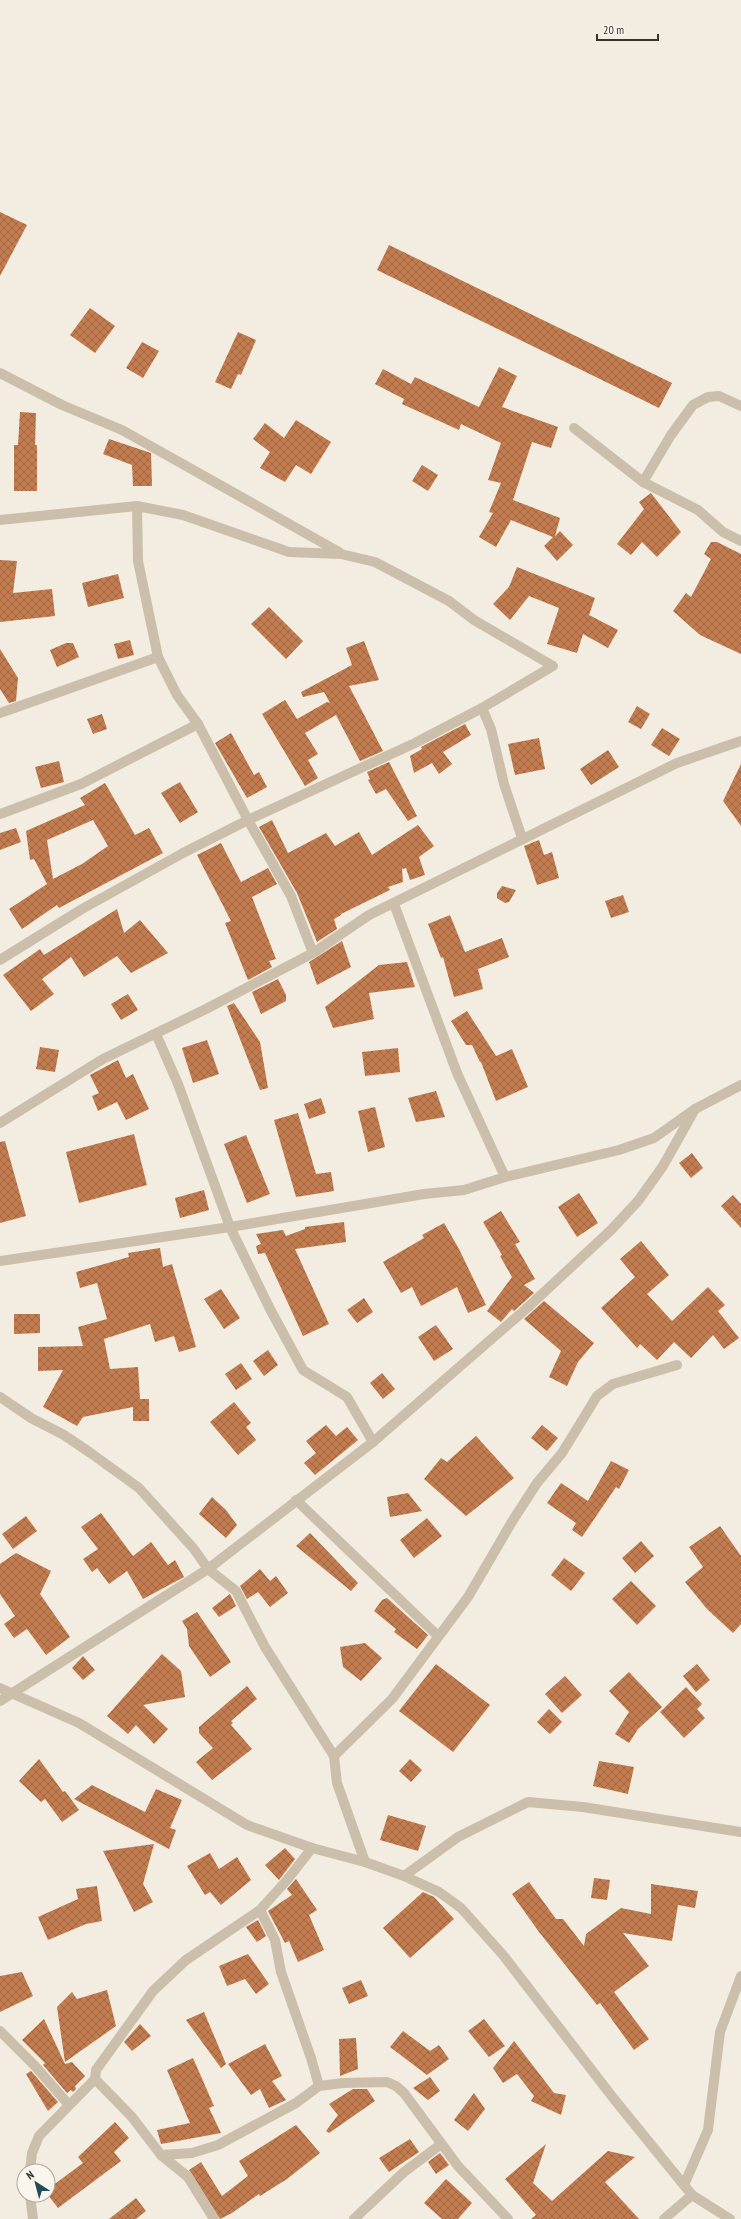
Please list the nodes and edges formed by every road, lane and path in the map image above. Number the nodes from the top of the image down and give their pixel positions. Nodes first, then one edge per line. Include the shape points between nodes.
1 (0, 373) edge
2 (741, 406) edge
3 (574, 428) dead end
4 (643, 482) junction
5 (136, 506) junction
6 (0, 520) edge
7 (741, 541) edge
8 (341, 554) junction
9 (158, 657) junction
10 (482, 708) junction
11 (0, 713) edge
12 (198, 724) junction
13 (741, 741) edge
14 (0, 814) edge
15 (248, 820) junction
16 (522, 838) junction
17 (394, 904) junction
18 (313, 953) junction
19 (0, 960) edge
20 (156, 1034) junction
21 (741, 1085) edge
22 (695, 1109) junction
23 (0, 1122) edge
24 (505, 1177) junction
25 (230, 1227) junction
26 (0, 1261) edge
27 (677, 1366) dead end
28 (0, 1397) edge
29 (373, 1442) junction
30 (296, 1500) junction
31 (208, 1569) junction
32 (438, 1636) junction
33 (0, 1688) edge
34 (12, 1693) junction
35 (0, 1701) edge
36 (334, 1756) junction
37 (741, 1832) edge
38 (312, 1848) junction
39 (365, 1862) junction
40 (404, 1876) junction
41 (260, 1910) junction
42 (741, 1976) edge
43 (0, 2031) edge
44 (94, 2079) junction
45 (318, 2086) junction
46 (68, 2105) junction
47 (440, 2145) junction
48 (161, 2156) junction
49 (31, 2163) edge
50 (684, 2185) junction
51 (692, 2195) junction
52 (31, 2203) edge
53 (33, 2219) edge
54 (214, 2219) edge
55 (354, 2219) edge
56 (508, 2219) edge
57 (664, 2219) edge
58 (730, 2219) edge

1 - 8 street via 62,405 122,430
2 - 4 street via 719,396 708,397 694,405 671,436
3 - 4 street
4 - 7 street via 698,510 723,532
5 - 6 street
5 - 8 street via 183,515 289,552
5 - 9 street via 138,561
8 - 10 street via 375,562 450,601 474,620 553,666
9 - 11 street
9 - 12 street via 177,695
10 - 15 street via 340,779
10 - 16 street via 491,729 504,784
12 - 14 street via 81,784
12 - 15 street
13 - 16 street via 677,763
15 - 18 street via 291,896
15 - 19 street via 82,909
16 - 17 street
17 - 18 street via 369,915
17 - 24 street via 457,1073
18 - 20 street
20 - 23 street via 103,1059
20 - 25 street via 178,1084
21 - 22 street
22 - 24 street via 654,1138 619,1150
22 - 29 street via 663,1166 638,1201 611,1230 526,1310
24 - 25 street via 464,1190 424,1194
25 - 26 street
25 - 29 street via 270,1309 304,1370 347,1397
27 - 32 street via 613,1384 597,1396 562,1453 537,1483 513,1520 468,1597
28 - 31 street via 31,1418 64,1435 139,1488 194,1549
29 - 30 street
30 - 31 street
30 - 32 street
31 - 34 street
31 - 36 street via 236,1591 265,1647
32 - 36 street via 392,1699
33 - 34 street
34 - 35 street
34 - 38 street via 79,1723 247,1825
36 - 39 street via 337,1783
37 - 40 street via 583,1807 528,1802 458,1837
38 - 39 street
38 - 41 street via 288,1880
39 - 40 street
40 - 50 street via 439,1892 461,1908 479,1927
41 - 44 street via 186,1960 153,1991 96,2070
41 - 45 street via 275,1940 281,1972
42 - 50 street via 720,2032 708,2130
43 - 46 street via 35,2066
44 - 46 street
44 - 48 street via 132,2117
45 - 47 street via 387,2082 396,2086
45 - 48 street via 271,2117 218,2145 192,2153
46 - 49 street via 39,2136
47 - 55 street via 404,2172
47 - 56 street
48 - 54 street via 188,2177
50 - 51 street
51 - 57 street
51 - 58 street
52 - 53 street

